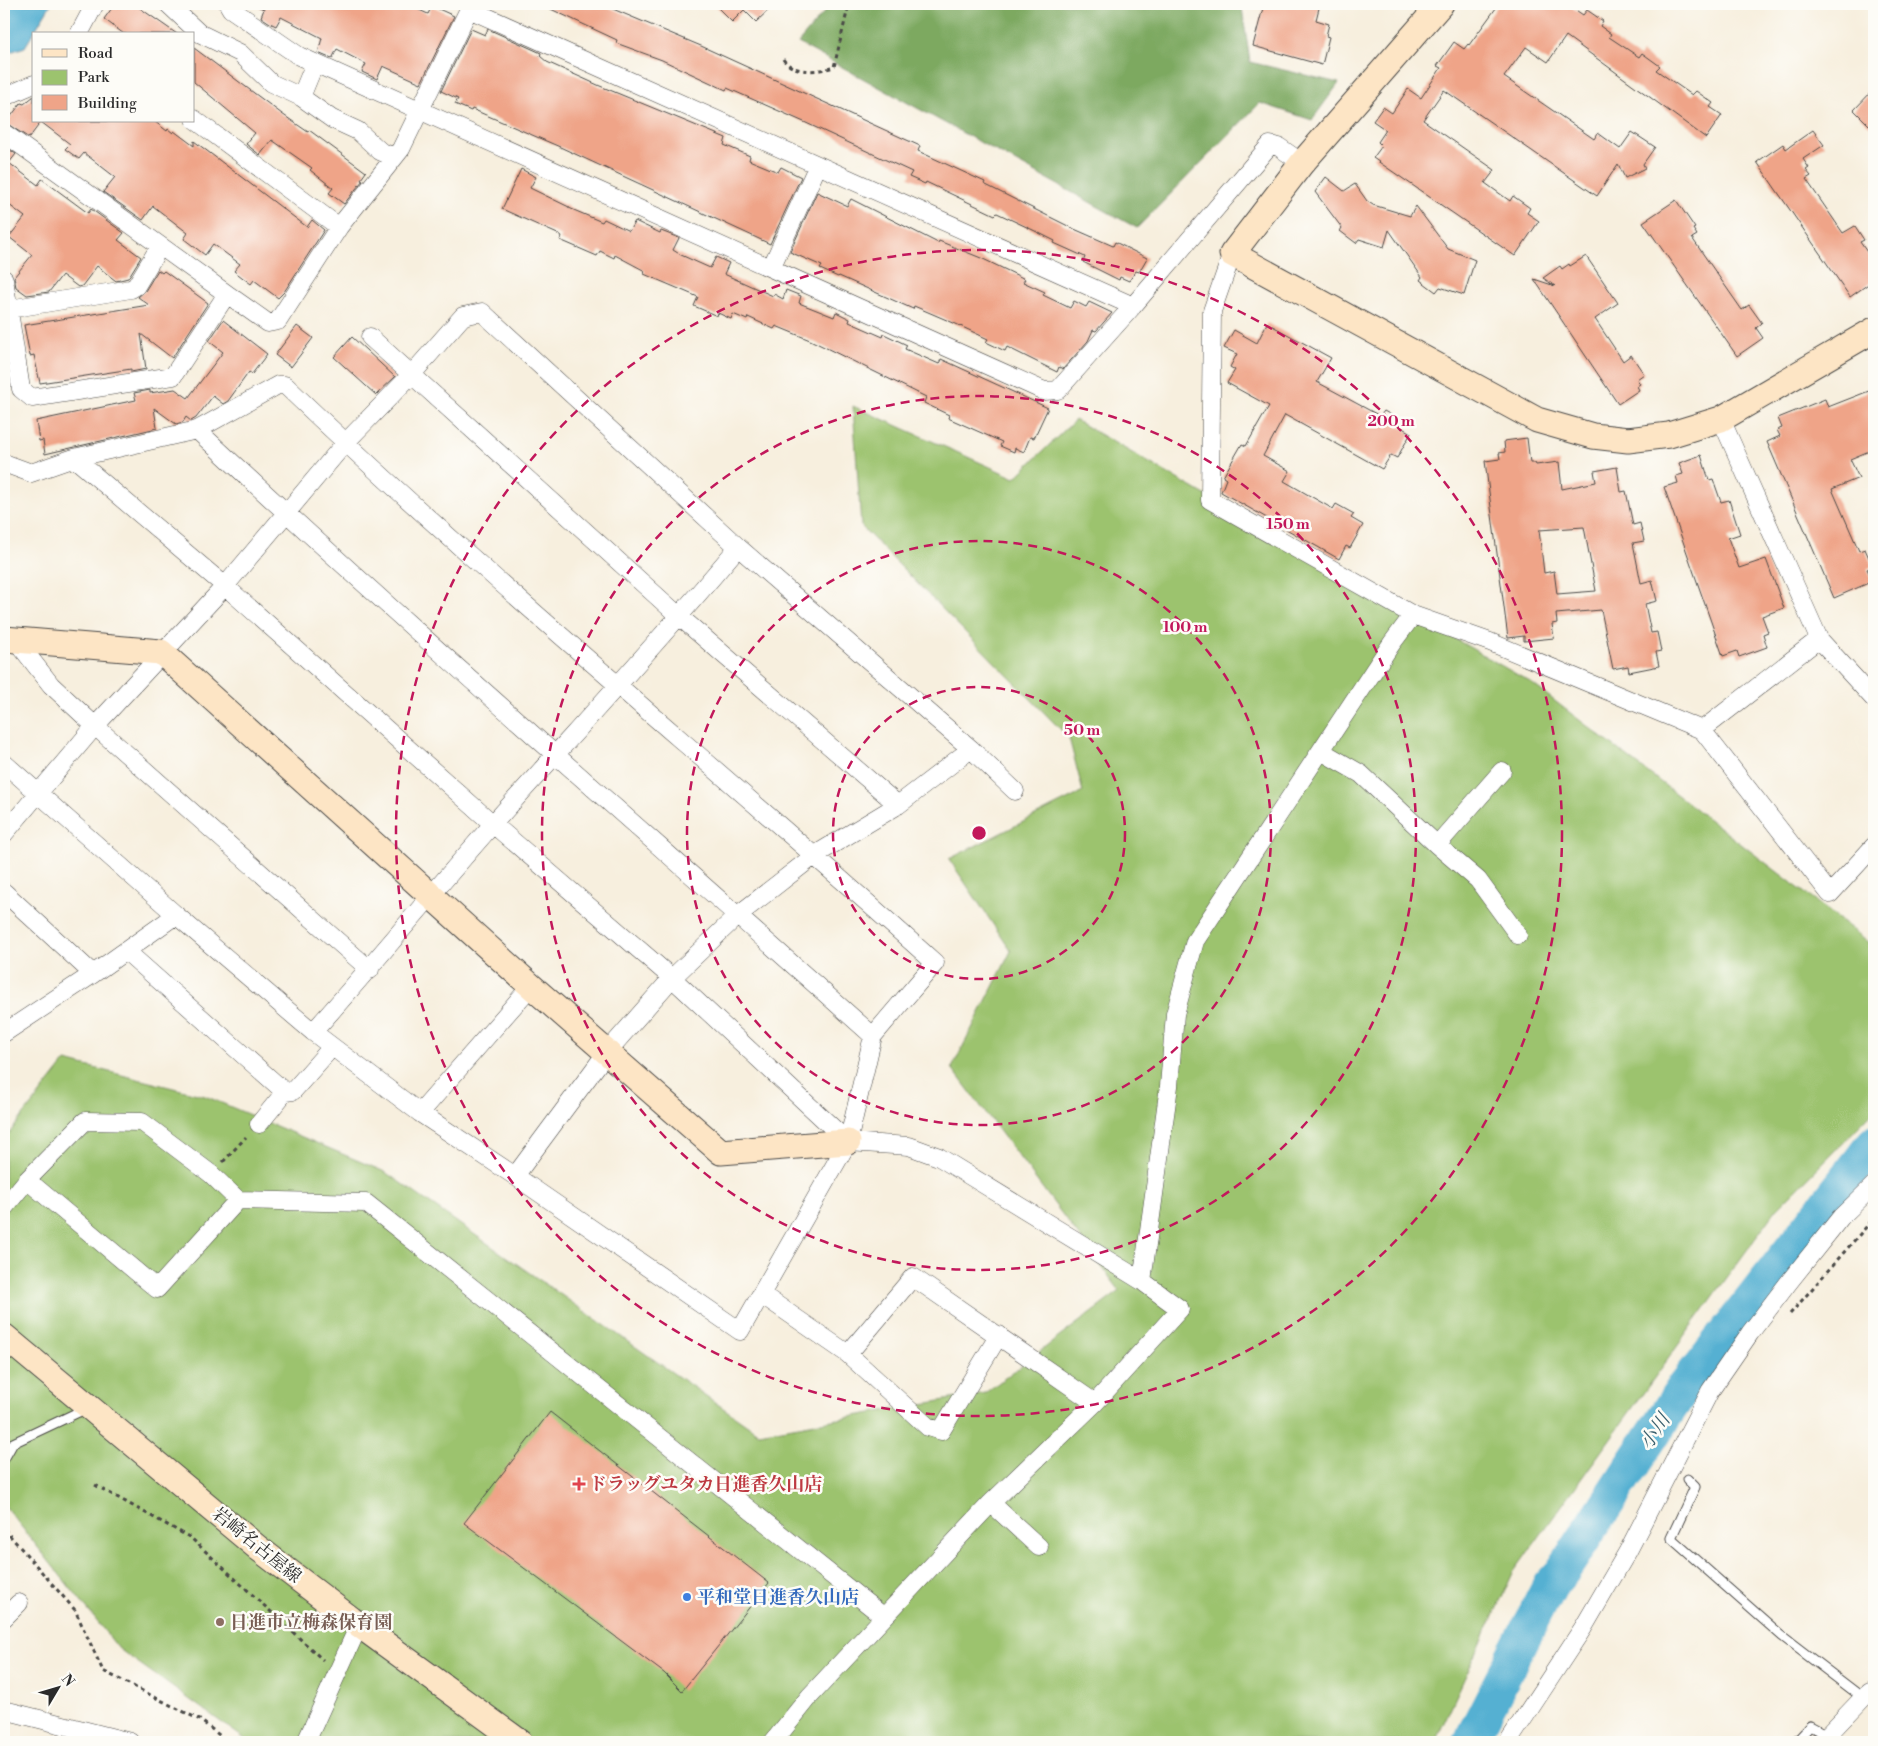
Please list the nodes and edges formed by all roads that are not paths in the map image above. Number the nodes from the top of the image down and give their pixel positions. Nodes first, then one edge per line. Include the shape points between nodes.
1 (95, 4) edge
2 (168, 4) edge
3 (228, 4) edge
4 (1441, 4) edge
5 (463, 7) edge
6 (80, 32) edge
7 (315, 63) junction
8 (32, 85) edge
9 (4, 97) edge
10 (300, 97) junction
11 (419, 112) junction
12 (195, 120) edge
13 (4, 133) edge
14 (392, 157) junction
15 (1302, 163) junction
16 (818, 164) junction
17 (339, 227) junction
18 (160, 246) junction
19 (1232, 254) junction
20 (770, 268) junction
21 (4, 279) edge
22 (227, 294) junction
23 (1133, 306) junction
24 (8, 309) junction
25 (1874, 330) edge
26 (370, 337) dead end
27 (412, 374) junction
28 (1721, 419) junction
29 (197, 430) junction
30 (345, 443) junction
31 (74, 458) junction
32 (4, 463) edge
33 (284, 512) junction
34 (738, 547) junction
35 (225, 586) junction
36 (1413, 615) junction
37 (680, 617) junction
38 (9, 639) edge
39 (1819, 639) junction
40 (161, 652) junction
41 (616, 686) junction
42 (1874, 699) edge
43 (95, 726) junction
44 (1702, 730) junction
45 (971, 749) junction
46 (1321, 751) junction
47 (556, 756) junction
48 (4, 763) edge
49 (1502, 771) dead end
50 (1015, 791) dead end
51 (39, 795) junction
52 (898, 805) junction
53 (493, 824) junction
54 (4, 834) edge
55 (1437, 845) junction
56 (1874, 846) edge
57 (815, 855) junction
58 (4, 892) edge
59 (431, 896) junction
60 (176, 915) junction
61 (738, 916) junction
62 (1518, 935) dead end
63 (126, 951) junction
64 (370, 970) junction
65 (93, 974) junction
66 (672, 978) junction
67 (531, 986) junction
68 (5, 1029) edge
69 (313, 1032) junction
70 (873, 1036) junction
71 (332, 1047) junction
72 (607, 1052) junction
73 (286, 1092) junction
74 (420, 1113) junction
75 (259, 1124) road end
76 (848, 1142) junction
77 (515, 1176) junction
78 (27, 1180) junction
79 (1874, 1185) edge
80 (238, 1200) junction
81 (4, 1208) edge
82 (1142, 1281) junction
83 (761, 1294) junction
84 (999, 1335) junction
85 (4, 1336) edge
86 (848, 1354) junction
87 (1095, 1403) junction
88 (88, 1408) junction
89 (4, 1458) edge
90 (1687, 1479) dead end
91 (991, 1503) junction
92 (1039, 1547) dead end
93 (19, 1603) dead end
94 (4, 1618) edge
95 (884, 1618) junction
96 (359, 1624) junction
97 (1869, 1695) edge
98 (4, 1710) edge
99 (1824, 1739) edge
100 (130, 1742) edge
101 (306, 1742) edge
102 (520, 1742) edge
103 (773, 1742) edge
104 (1508, 1742) edge
105 (1795, 1742) edge

1 - 6 street
2 - 10 street via 199,33 240,53 271,83
3 - 7 street via 285,48
4 - 15 street
5 - 11 street
5 - 16 street
7 - 10 street
7 - 11 street
8 - 9 street
10 - 14 street via 332,119 358,131
11 - 14 street via 400,149
11 - 20 street
12 - 17 street
13 - 18 street
14 - 17 street
15 - 19 street
15 - 23 street via 1270,145
16 - 20 street
16 - 23 street
17 - 22 street via 278,321 268,323
18 - 22 street
18 - 24 street via 131,289
19 - 28 street via 1537,420 1593,436 1628,440 1669,435
19 - 36 street via 1212,311 1210,500
20 - 23 street via 1049,392 1058,390
21 - 24 street
22 - 24 street via 173,376 32,398 21,389
25 - 28 street
26 - 27 street
27 - 30 street
27 - 34 street via 463,316 482,312
27 - 37 street
28 - 39 street
29 - 30 street via 278,384 285,386
29 - 31 street
29 - 33 street
30 - 33 street
30 - 41 street
31 - 32 street via 31,472
31 - 35 street
33 - 35 street
33 - 47 street
34 - 37 street
34 - 45 street
35 - 40 street
35 - 53 street
36 - 44 street via 1490,642
36 - 46 street
37 - 41 street
37 - 52 street
38 - 40 street
38 - 43 street
39 - 42 street
39 - 44 street
40 - 43 street
40 - 59 street
41 - 47 street
41 - 57 street
43 - 51 street
43 - 64 street
44 - 56 street via 1830,894
45 - 50 street
45 - 52 street
46 - 55 street via 1361,774
46 - 82 street via 1195,941 1175,1014 1169,1086
47 - 53 street
47 - 61 street
48 - 51 street
49 - 55 street
51 - 54 street
51 - 60 street
52 - 57 street
53 - 59 street
53 - 66 street
55 - 62 street via 1478,880
57 - 61 street
57 - 70 street via 935,963
58 - 65 street
59 - 64 street
59 - 67 street
60 - 63 street
60 - 69 street
61 - 66 street
61 - 70 street
63 - 65 street
63 - 73 street
64 - 69 street
65 - 68 street
66 - 72 street
66 - 76 street
67 - 72 street
67 - 74 street
69 - 71 street
70 - 76 street
71 - 73 street via 293,1091
71 - 74 street
72 - 76 street via 721,1152
72 - 77 street
73 - 75 street
74 - 77 street
76 - 82 street via 909,1146 939,1157
76 - 83 street
77 - 83 street via 740,1331
78 - 80 street via 84,1120 142,1122 211,1174
78 - 80 street via 157,1289
78 - 81 street
79 - 104 street via 1841,1217 1789,1282 1710,1391 1628,1552 1583,1628
80 - 95 street via 366,1203
82 - 87 street via 1180,1309
83 - 86 street
84 - 86 street via 913,1277
84 - 86 street via 941,1431 928,1427
84 - 87 street
85 - 88 street, 岩崎名古屋線
87 - 91 street
88 - 89 lane via 13,1443
88 - 96 street, 岩崎名古屋線 via 258,1548
90 - 97 lane via 1695,1487 1671,1538 1782,1636
91 - 92 street
91 - 95 street
93 - 94 street
95 - 103 street via 810,1696
96 - 101 street
96 - 102 street, 岩崎名古屋線
97 - 99 street
98 - 100 street
99 - 105 lane via 1810,1726

